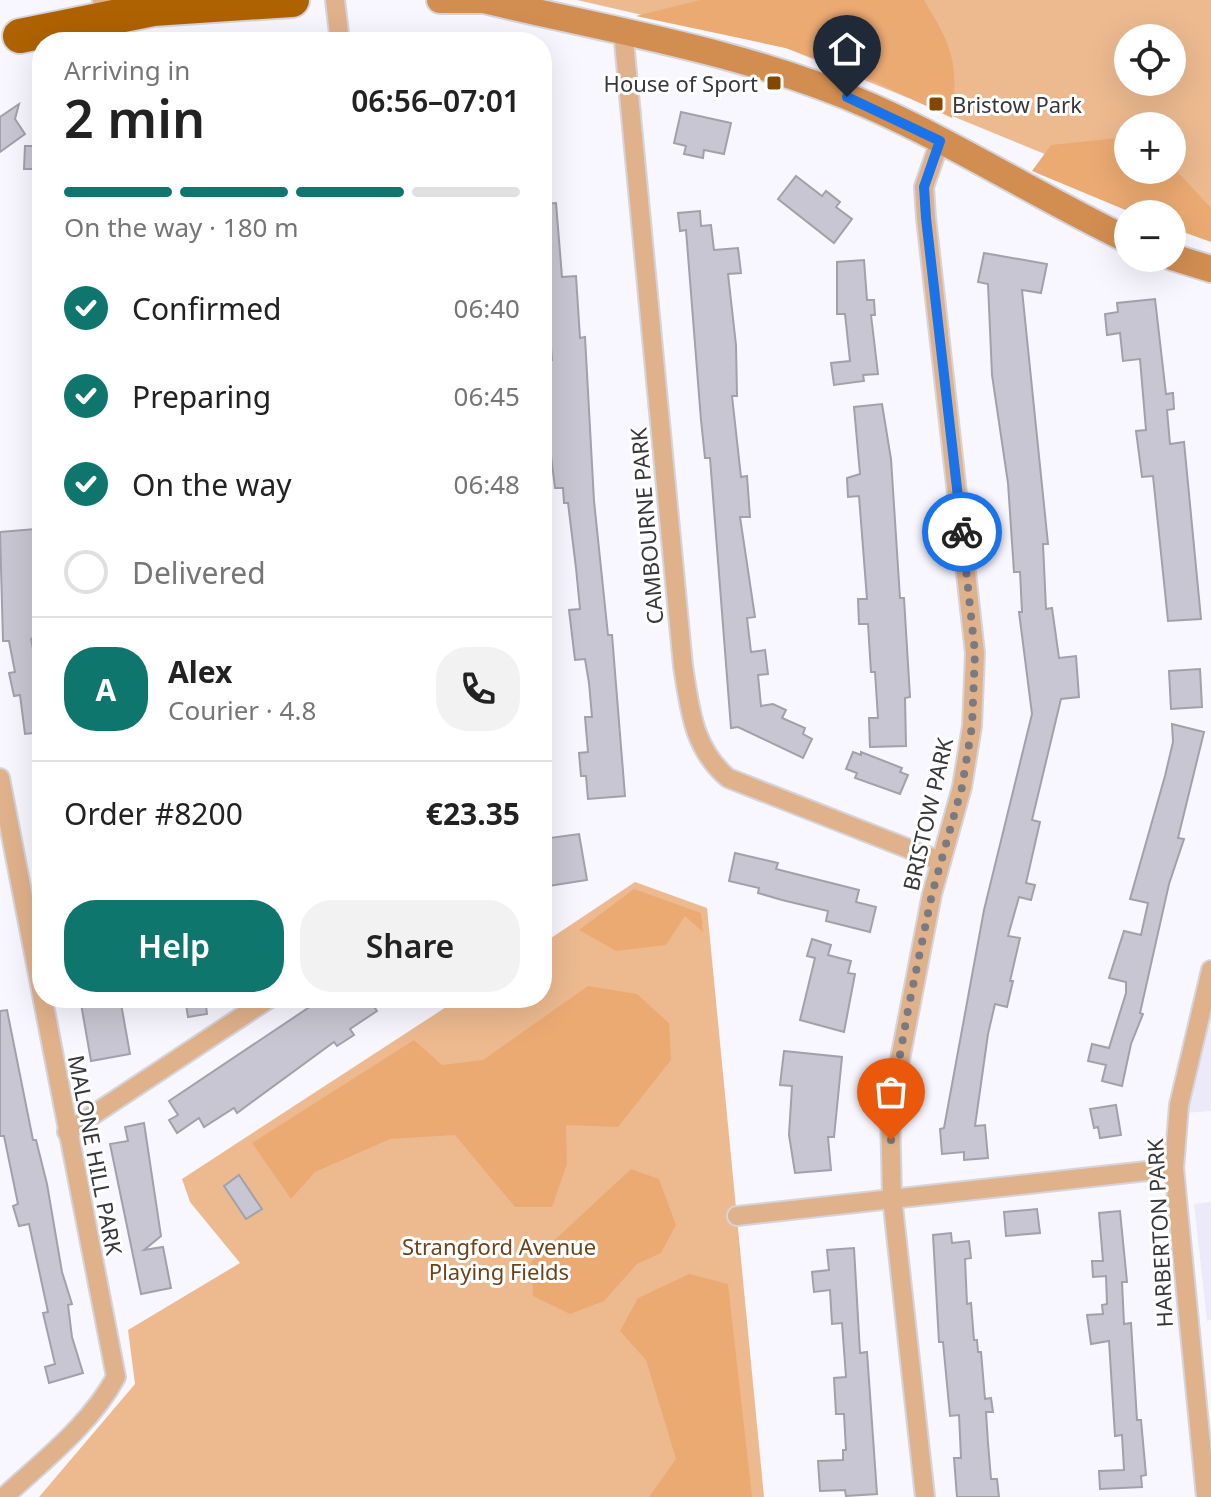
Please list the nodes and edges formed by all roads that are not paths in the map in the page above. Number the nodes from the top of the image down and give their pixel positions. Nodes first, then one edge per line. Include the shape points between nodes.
1 (292, 0) edge
2 (335, 0) edge
3 (440, 0) edge
4 (483, 0) edge
5 (100, 15) edge
6 (623, 31) junction
7 (43, 32) edge
8 (339, 32) edge
9 (32, 35) edge
10 (10, 42) edge
11 (940, 141) junction
12 (1114, 233) edge
13 (1186, 261) edge
14 (1211, 269) edge
15 (0, 778) edge
16 (940, 861) junction
17 (32, 947) edge
18 (1211, 970) edge
19 (44, 1008) edge
20 (253, 1008) edge
21 (67, 1132) junction
22 (1174, 1168) junction
23 (892, 1197) junction
24 (737, 1216) dead end
25 (4, 1497) edge
26 (925, 1497) edge
27 (1206, 1497) edge

1 - 5 highway
2 - 8 street
3 - 4 main road
4 - 6 main road
5 - 7 highway
6 - 11 main road via 800,79
6 - 16 street, CAMBOURNE PARK via 681,650 693,729 710,763 728,778
9 - 10 highway
11 - 12 main road
11 - 16 street, BRISTOW PARK via 924,187 926,218 975,653 972,726 962,787
13 - 14 main road
15 - 17 street, MALONE HILL PARK
16 - 23 street, BRISTOW PARK via 890,1111
18 - 22 street, HARBERTON PARK via 1179,1105
19 - 21 street, MALONE HILL PARK
20 - 21 street
21 - 25 street, MALONE HILL PARK via 116,1377 103,1401
22 - 23 street
22 - 27 street, HARBERTON PARK
23 - 24 street
23 - 26 street, BRISTOW PARK

